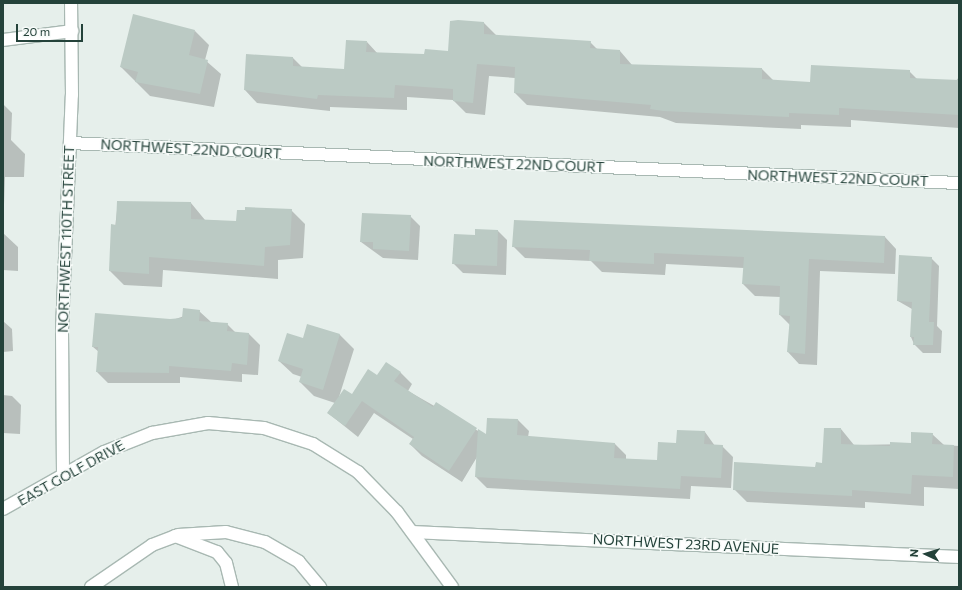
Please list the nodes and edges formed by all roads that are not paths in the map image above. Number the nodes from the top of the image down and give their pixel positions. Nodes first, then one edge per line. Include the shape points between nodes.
1 (71, 3) edge
2 (72, 31) junction
3 (3, 40) edge
4 (70, 143) junction
5 (959, 183) edge
6 (63, 474) junction
7 (3, 509) edge
8 (412, 532) junction
9 (175, 536) junction
10 (959, 557) edge
11 (91, 587) edge
12 (232, 587) edge
13 (320, 587) edge
14 (452, 587) edge

1 - 2 street, NORTHWEST 110TH STREET
2 - 3 street
2 - 4 street, NORTHWEST 110TH STREET
4 - 5 street, NORTHWEST 22ND COURT
4 - 6 street, NORTHWEST 110TH STREET via 62,338
6 - 7 street, EAST GOLF DRIVE
6 - 8 street, EAST GOLF DRIVE via 119,445 168,428 208,423 264,428 313,444 342,459 378,491
8 - 10 street, NORTHWEST 23RD AVENUE
8 - 14 street, EAST GOLF DRIVE
9 - 11 street via 152,545
9 - 12 street via 217,552 226,563
9 - 13 street via 226,532 265,542 299,562

